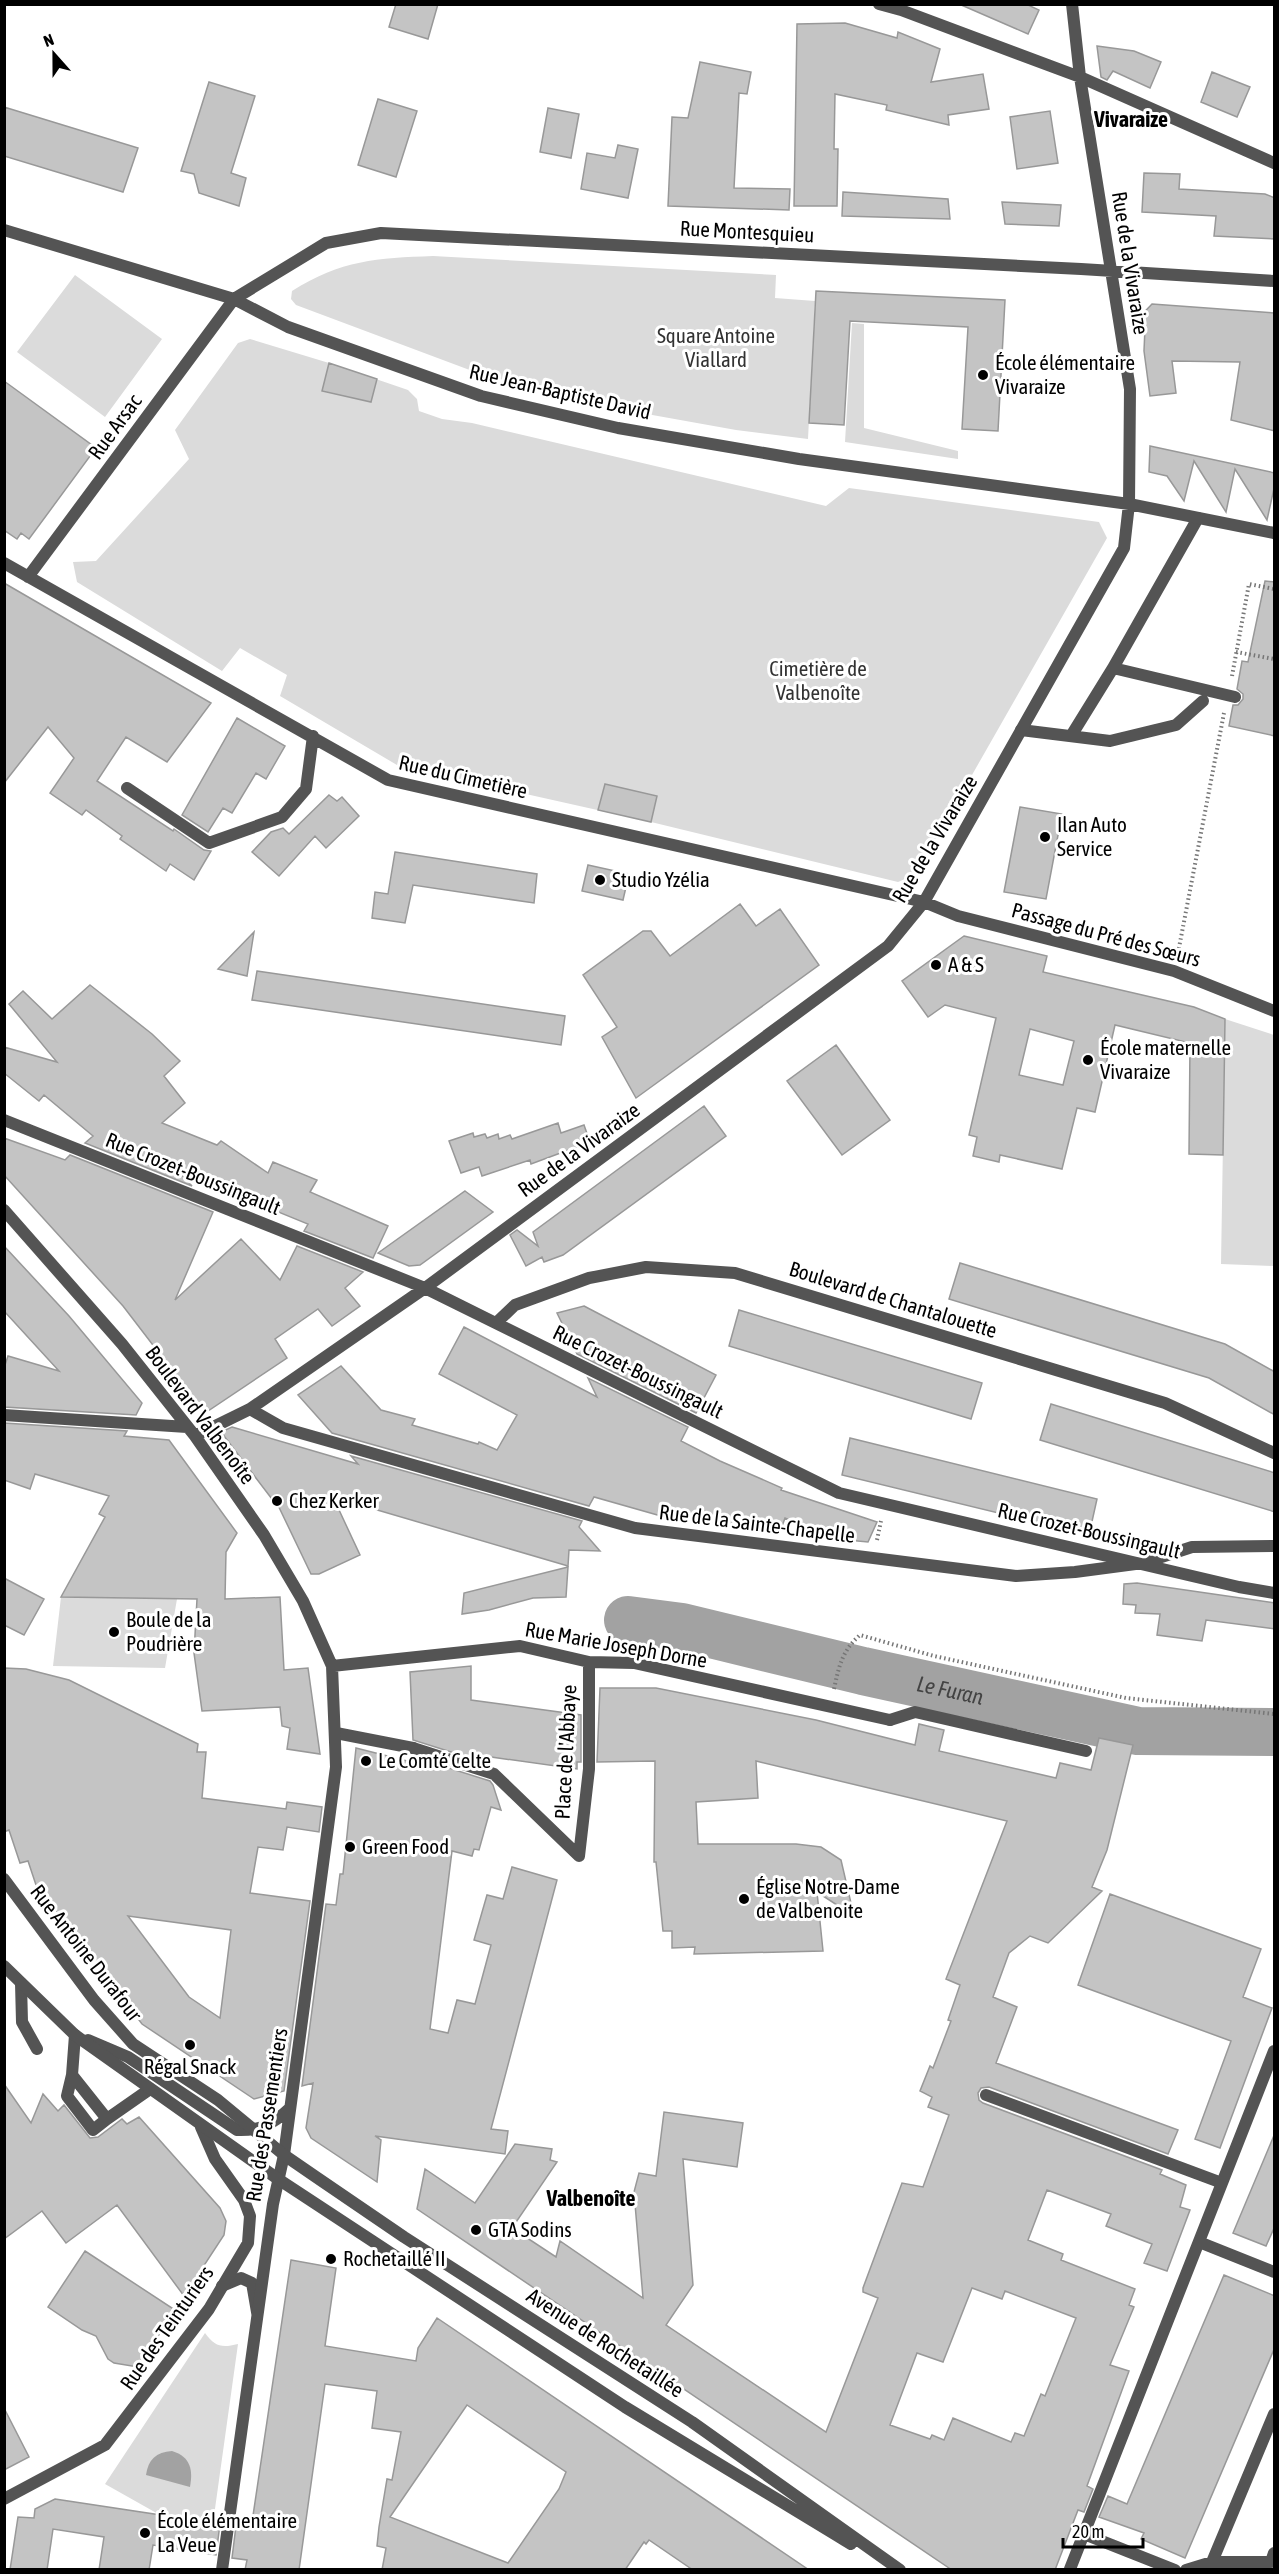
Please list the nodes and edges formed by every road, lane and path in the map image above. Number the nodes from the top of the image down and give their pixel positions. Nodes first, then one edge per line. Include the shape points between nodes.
1 (879, 4) edge
2 (1072, 4) edge
3 (1080, 77) junction
4 (1275, 163) edge
5 (4, 230) edge
6 (1112, 271) junction
7 (1275, 281) edge
8 (234, 299) junction
9 (1129, 504) junction
10 (1198, 518) junction
11 (1275, 533) edge
12 (4, 563) edge
13 (28, 577) junction
14 (1275, 589) edge
15 (1236, 651) junction
16 (1275, 659) edge
17 (1113, 668) junction
18 (1231, 679) dead end
19 (1235, 697) dead end
20 (1203, 701) dead end
21 (1222, 723) dead end
22 (1021, 730) junction
23 (313, 736) junction
24 (1071, 736) junction
25 (127, 788) dead end
26 (924, 902) junction
27 (1174, 971) junction
28 (1275, 1011) edge
29 (4, 1120) edge
30 (4, 1210) edge
31 (425, 1288) junction
32 (496, 1323) junction
33 (250, 1409) junction
34 (4, 1416) edge
35 (191, 1432) junction
36 (1275, 1452) edge
37 (885, 1504) junction
38 (1275, 1546) edge
39 (873, 1558) junction
40 (1143, 1563) junction
41 (1275, 1593) edge
42 (589, 1662) junction
43 (332, 1666) junction
44 (836, 1678) dead end
45 (1275, 1714) edge
46 (336, 1733) junction
47 (1086, 1751) dead end
48 (4, 1880) edge
49 (4, 1966) edge
50 (21, 1983) junction
51 (75, 2035) junction
52 (37, 2049) dead end
53 (1275, 2050) edge
54 (72, 2075) junction
55 (150, 2089) junction
56 (986, 2095) dead end
57 (290, 2108) junction
58 (107, 2119) junction
59 (201, 2127) junction
60 (255, 2131) junction
61 (284, 2155) junction
62 (278, 2179) junction
63 (1222, 2182) junction
64 (1199, 2242) junction
65 (1275, 2272) edge
66 (222, 2286) junction
67 (258, 2316) junction
68 (1275, 2415) edge
69 (4, 2499) edge
70 (1084, 2534) junction
71 (1273, 2557) edge
72 (1212, 2562) junction
73 (1070, 2569) edge
74 (222, 2570) edge
75 (894, 2570) edge
76 (900, 2570) edge
77 (1175, 2570) edge
78 (1186, 2570) edge

1 - 3 street
2 - 3 street, Rue de la Vivaraize
3 - 4 street
3 - 6 street, Rue de la Vivaraize
5 - 8 street, Rue Jean-Baptiste David
6 - 7 street, Rue Montesquieu
6 - 8 street, Rue Montesquieu via 381,233 326,243
6 - 9 street, Rue de la Vivaraize via 1130,389
8 - 9 street, Rue Jean-Baptiste David via 288,327 481,396 618,428 798,459
8 - 13 street, Rue Arsac
9 - 10 street, Rue Jean-Baptiste David
9 - 22 street, Rue de la Vivaraize via 1124,548
10 - 11 street, Rue Jean-Baptiste David
10 - 17 street
12 - 13 street, Rue du Cimetière
13 - 23 street, Rue du Cimetière
14 - 15 path via 1249,584
15 - 16 path
15 - 18 path
17 - 19 street
17 - 24 street
20 - 24 street via 1176,725 1110,741
21 - 27 path
22 - 24 street
22 - 26 street, Rue de la Vivaraize
23 - 25 street via 306,789 282,817 209,843
23 - 26 street, Rue du Cimetière via 388,780
26 - 27 street, Passage du Pré des Sœurs via 958,916
26 - 31 street, Rue de la Vivaraize via 888,946
27 - 28 street, Passage du Pré des Sœurs
29 - 31 street, Rue Crozet-Boussingault
30 - 35 street, Boulevard Valbenoîte via 122,1344
31 - 32 street, Rue Crozet-Boussingault
31 - 33 street, Rue de la Vivaraize
32 - 36 street, Boulevard de Chantalouette via 515,1305 589,1278 646,1267 735,1273 1166,1403
32 - 37 street, Rue Crozet-Boussingault via 839,1493
33 - 35 street, Rue de la Vivaraize
33 - 39 street, Rue de la Sainte-Chapelle via 283,1428 635,1528
34 - 35 street
35 - 43 street, Boulevard Valbenoîte via 275,1553 303,1601
37 - 39 path
37 - 40 street, Rue Crozet-Boussingault
38 - 40 street, Rue de la Sainte-Chapelle via 1192,1547
39 - 40 street, Rue de la Sainte-Chapelle via 1016,1576
40 - 41 street, Rue Crozet-Boussingault
42 - 43 street, Rue Marie Joseph Dorne via 520,1646
42 - 46 street, Place de l'Abbaye via 589,1768 579,1856 494,1774 413,1748
42 - 47 street, Rue Marie Joseph Dorne via 634,1663 890,1720 915,1712
43 - 46 street, Rue des Passementiers
44 - 45 path via 842,1656 860,1635 934,1656 1126,1698
46 - 57 street, Rue des Passementiers via 336,1767
48 - 60 street, Rue Antoine Durafour via 94,2000 133,2044 218,2100
49 - 50 street
50 - 51 street
50 - 52 street via 22,2022
51 - 54 street
51 - 55 street
51 - 60 street via 128,2057 237,2130
53 - 63 street
54 - 58 street
54 - 58 street via 67,2096 93,2130
55 - 58 street
55 - 59 street
56 - 63 street
57 - 60 street via 274,2123
57 - 61 street, Rue des Passementiers
59 - 62 street
59 - 66 street, Rue des Teinturiers via 215,2159 244,2200 250,2216 248,2243
60 - 61 street, Rue Antoine Durafour
61 - 62 street, Rue des Passementiers
61 - 76 street, Avenue de Rochetaillée via 692,2422
62 - 67 street, Rue des Passementiers
62 - 75 street, Avenue de Rochetaillée via 624,2407
63 - 64 street
64 - 65 street
64 - 70 street
66 - 67 street via 241,2278 252,2283
66 - 69 street, Rue des Teinturiers via 209,2309 105,2445
67 - 74 street, Rue des Passementiers
68 - 72 street
70 - 73 street
70 - 77 street
71 - 72 street
72 - 78 street

